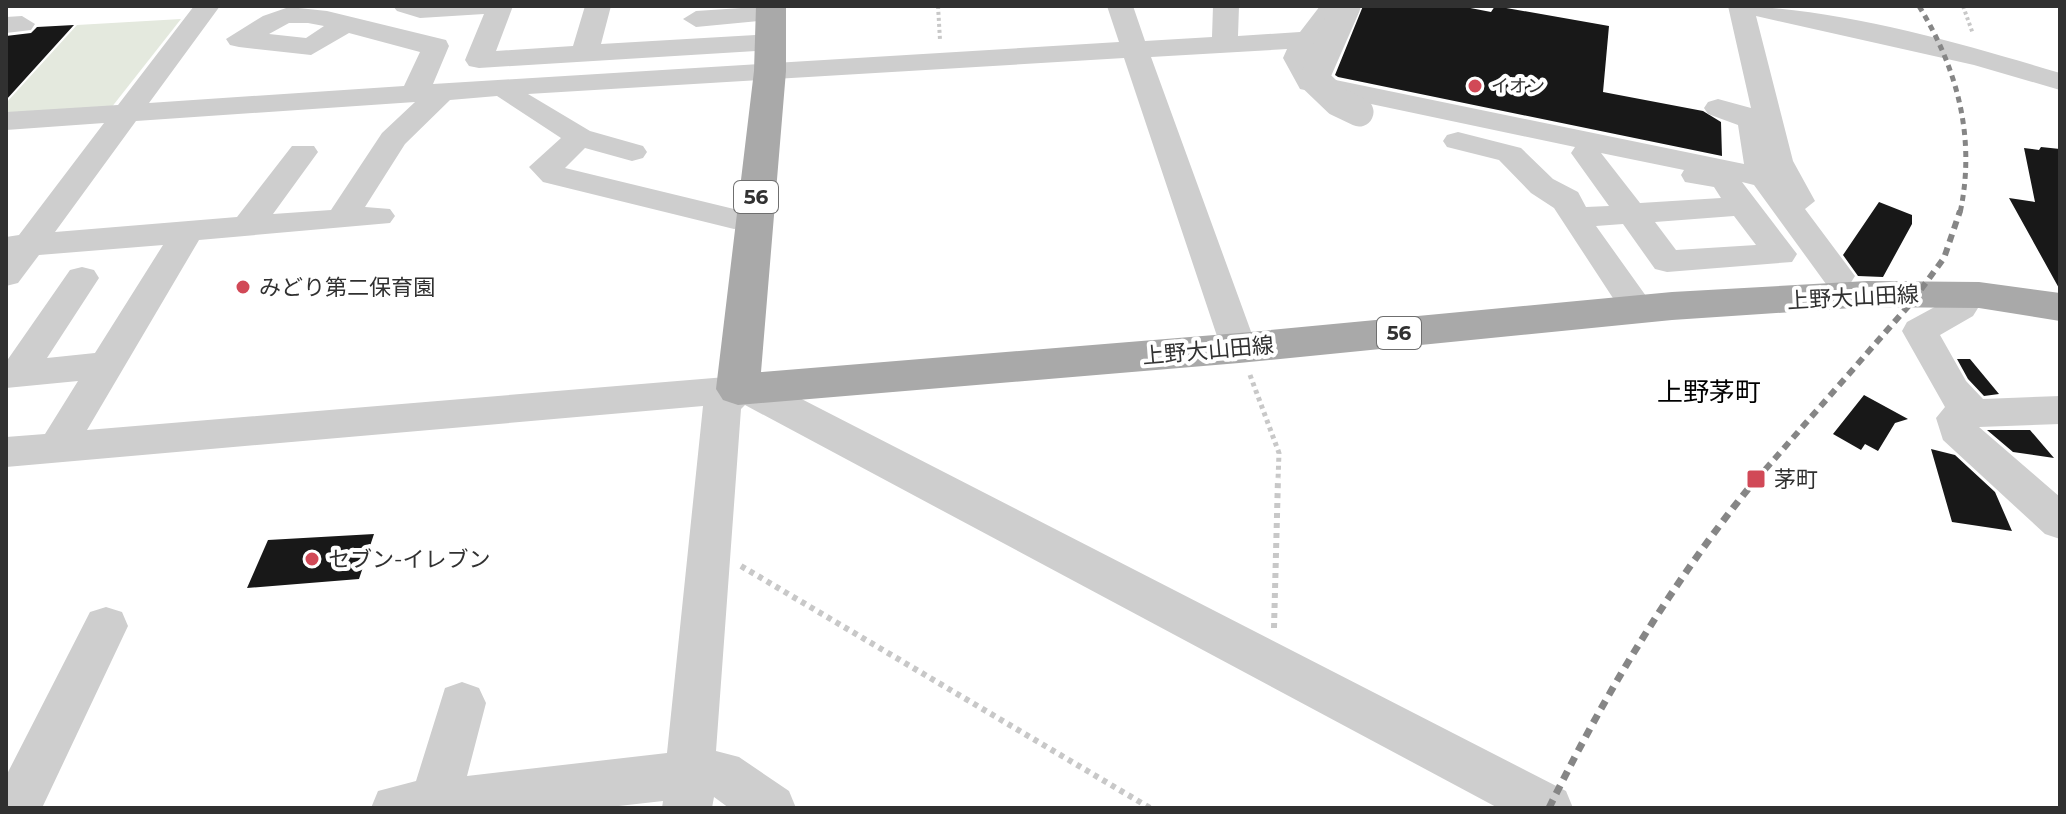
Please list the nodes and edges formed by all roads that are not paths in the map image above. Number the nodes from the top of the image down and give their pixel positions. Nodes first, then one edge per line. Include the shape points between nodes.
1 (207, 6) edge
2 (406, 6) edge
3 (487, 6) edge
4 (500, 6) edge
5 (598, 6) edge
6 (1120, 6) edge
7 (1226, 6) edge
8 (1333, 6) edge
9 (1346, 6) edge
10 (1741, 6) edge
11 (1747, 6) edge
12 (698, 12) edge
13 (771, 33) edge
14 (184, 37) junction
15 (1303, 40) junction
16 (1225, 43) junction
17 (693, 47) junction
18 (1135, 49) junction
19 (585, 53) junction
20 (2060, 82) edge
21 (505, 88) junction
22 (428, 93) junction
23 (1359, 112) junction
24 (126, 114) junction
25 (6, 121) edge
26 (580, 137) junction
27 (1545, 144) junction
28 (303, 152) dead end
29 (632, 152) dead end
30 (1650, 166) junction
31 (1761, 173) junction
32 (1743, 206) junction
33 (1688, 210) junction
34 (1597, 213) junction
35 (379, 216) dead end
36 (754, 217) junction
37 (342, 218) junction
38 (249, 224) junction
39 (186, 233) junction
40 (17, 246) edge
41 (1726, 257) junction
42 (6, 275) edge
43 (82, 278) dead end
44 (1852, 285) junction
45 (1957, 294) junction
46 (1644, 297) junction
47 (2060, 307) edge
48 (1239, 348) junction
49 (106, 365) junction
50 (12, 375) edge
51 (738, 389) junction
52 (2060, 410) edge
53 (1974, 413) junction
54 (57, 447) junction
55 (6, 452) edge
56 (2060, 522) edge
57 (106, 626) dead end
58 (462, 703) dead end
59 (689, 791) edge
60 (1526, 803) edge
61 (421, 807) edge
62 (16, 808) edge
63 (771, 808) edge

1 - 14 street
2 - 3 street
4 - 19 street via 479,60
5 - 19 street
6 - 18 street
7 - 16 street
8 - 15 street via 1314,36
9 - 23 street, bridge via 1314,79 1338,102
10 - 44 street via 1778,161
11 - 20 street via 1981,58
12 - 13 street
12 - 17 street
13 - 17 street
13 - 18 street via 941,61
13 - 21 street
13 - 36 main road, 56
14 - 22 street via 311,47 345,24 396,36 409,45 436,46
14 - 24 street
15 - 16 street
15 - 27 street via 1297,58 1310,83
16 - 18 street
17 - 19 street
18 - 48 street
21 - 22 street
21 - 26 street
22 - 24 street
22 - 37 street
23 - 27 street
23 - 34 street via 1417,134 1498,149 1524,165 1542,186
24 - 25 street
24 - 40 street
26 - 29 street
26 - 36 street via 544,167 554,175 734,219
27 - 30 street
27 - 31 street
27 - 34 street
27 - 34 street via 1568,192
28 - 38 street
30 - 32 street via 1724,180
30 - 33 street
31 - 31 street via 1731,164 1724,109 1752,122
31 - 44 street
32 - 33 street
32 - 41 street via 1780,254
33 - 34 street
33 - 41 street
34 - 41 street via 1667,261
34 - 46 street
35 - 37 street
36 - 51 main road, 56
37 - 38 street
38 - 39 street
39 - 40 street
39 - 49 street
40 - 42 street
43 - 50 street
44 - 45 main road, 上野大山田線 / 56
44 - 46 main road, 上野大山田線 / 56
45 - 47 main road, 上野大山田線 / 56
45 - 53 street via 1961,308 1920,331 1952,390
46 - 48 main road, 上野大山田線 / 56
48 - 51 main road, 上野大山田線 / 56
49 - 50 street
49 - 54 street
51 - 54 street
51 - 59 street via 722,405
51 - 60 street via 771,400
52 - 53 street
53 - 56 street via 1955,418 1957,430
54 - 55 street
57 - 62 street
58 - 61 street
59 - 61 street
59 - 63 street via 722,774

